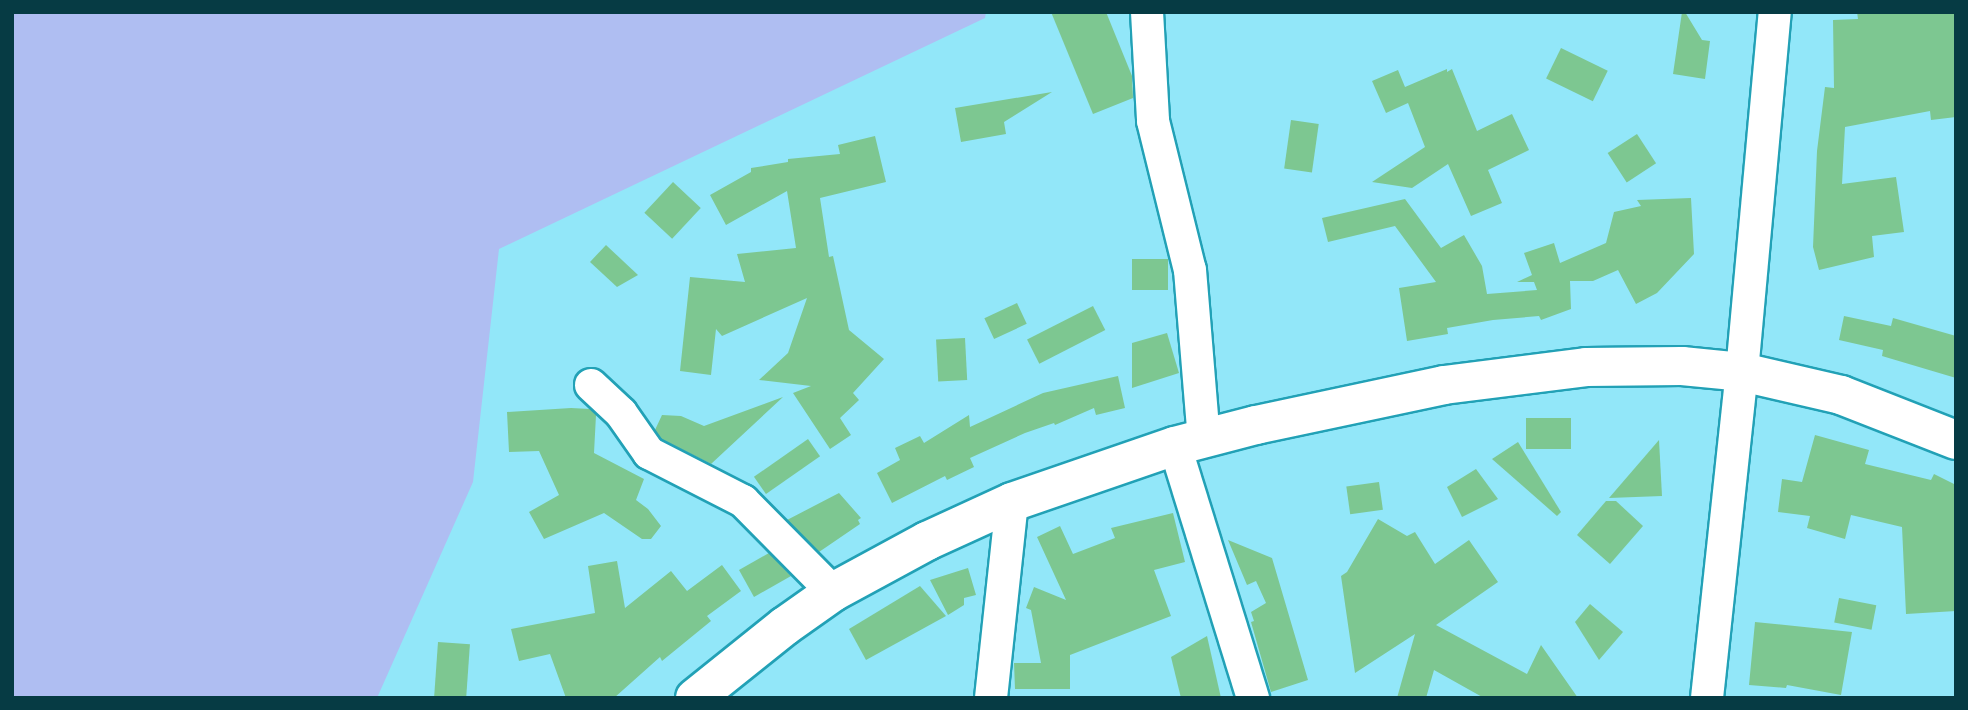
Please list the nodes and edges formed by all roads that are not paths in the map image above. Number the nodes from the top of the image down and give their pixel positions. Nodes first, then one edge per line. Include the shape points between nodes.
1 (1147, 12) edge
2 (1775, 12) edge
3 (1742, 372) junction
4 (591, 385) dead end
5 (1956, 440) edge
6 (1189, 443) junction
7 (1012, 502) junction
8 (833, 592) junction
9 (695, 698) edge
10 (991, 698) edge
11 (1253, 698) edge
12 (1707, 698) edge

1 - 6 street via 1153,121 1190,270
2 - 3 street
3 - 5 street via 1841,395
3 - 6 street via 1682,366 1586,367 1444,386
3 - 12 street
4 - 8 street via 621,413 649,453 743,501
6 - 7 street
6 - 11 street
7 - 8 street via 926,541
7 - 10 street
8 - 9 street

